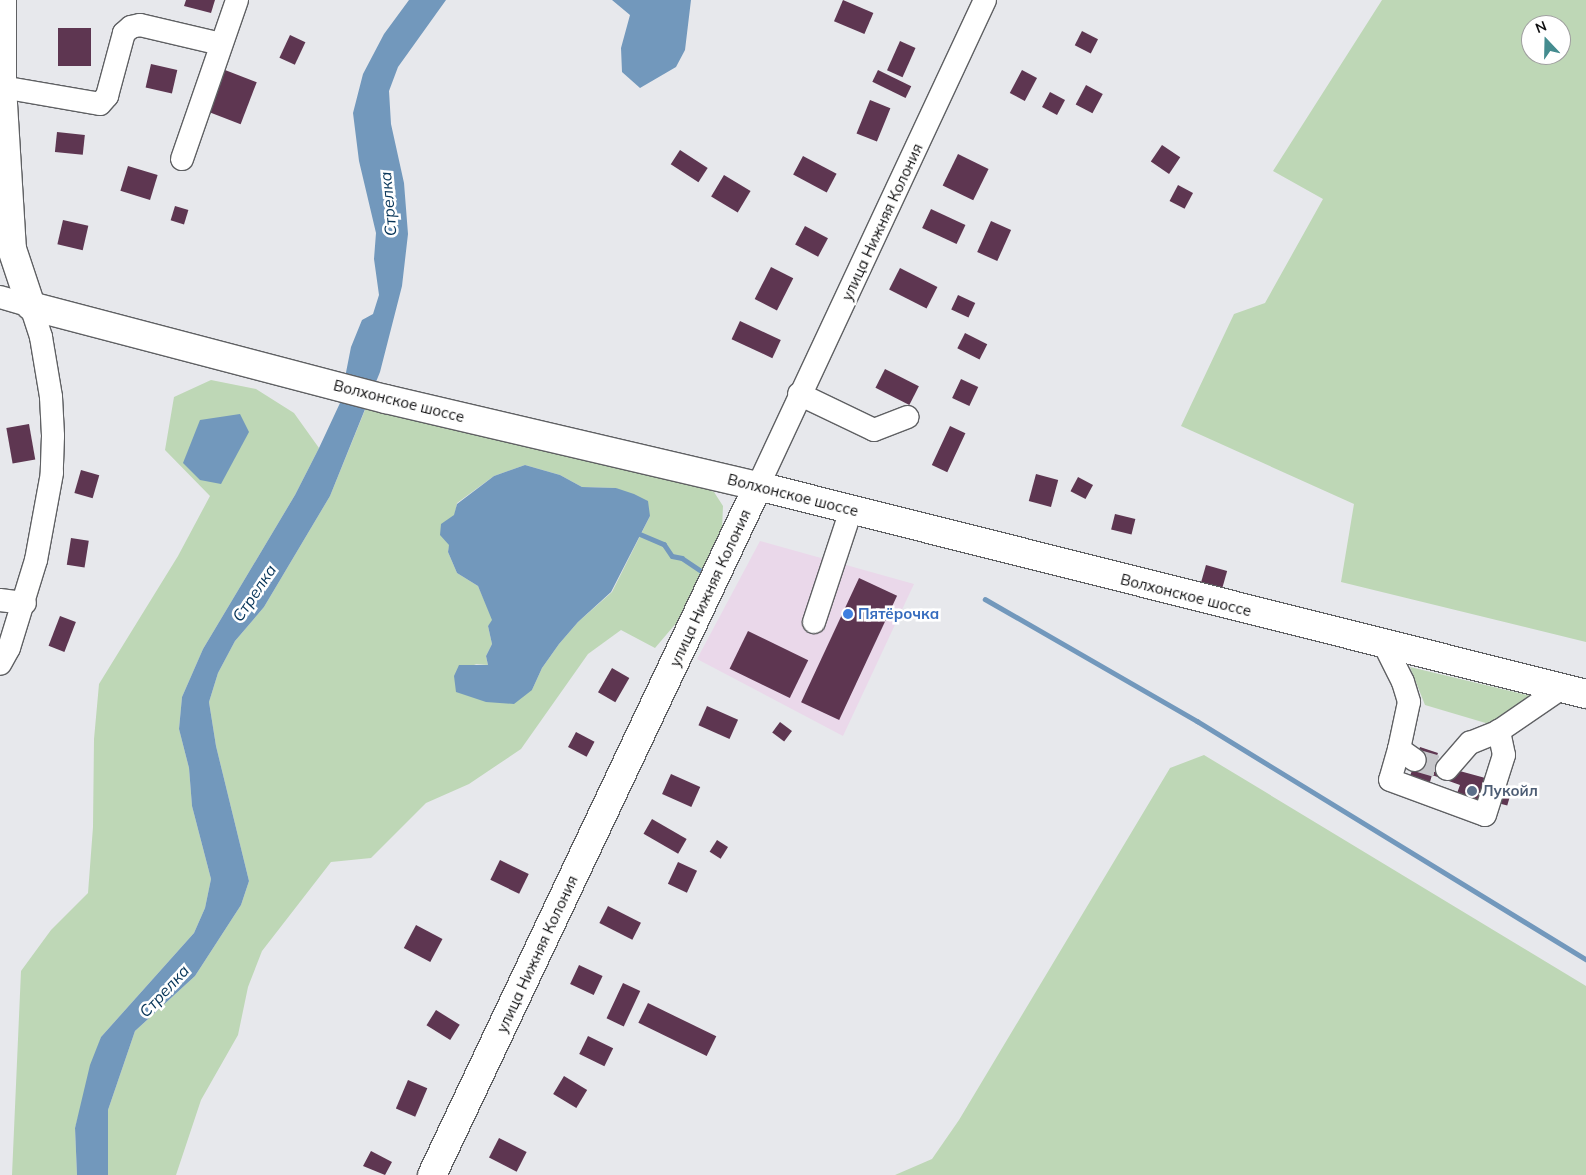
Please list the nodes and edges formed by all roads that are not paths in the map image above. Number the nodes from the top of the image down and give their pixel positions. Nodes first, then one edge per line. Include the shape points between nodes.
1 (2, 0) edge
2 (237, 0) edge
3 (985, 0) edge
4 (221, 44) junction
5 (2, 87) junction
6 (182, 159) dead end
7 (0, 297) edge
8 (32, 306) junction
9 (800, 394) junction
10 (908, 418) dead end
11 (758, 486) junction
12 (851, 510) junction
13 (0, 600) edge
14 (25, 603) junction
15 (814, 622) dead end
16 (1386, 646) junction
17 (0, 664) edge
18 (1573, 691) edge
19 (1499, 731) junction
20 (1437, 797) junction
21 (432, 1175) edge

1 - 5 main road
2 - 4 street
3 - 9 street, улица Нижняя Колония
4 - 5 street via 140,25 131,27 124,33 107,96 100,104
4 - 6 street
5 - 8 main road via 12,249
7 - 8 street, Волхонское шоссе
8 - 11 main road, Волхонское шоссе via 386,399
8 - 14 street via 48,380 53,436 46,514
9 - 10 street via 874,430
9 - 11 street, улица Нижняя Колония
11 - 12 main road, Волхонское шоссе
11 - 21 main road, улица Нижняя Колония
12 - 15 street
12 - 16 main road, Волхонское шоссе
13 - 14 street
14 - 17 street
16 - 18 main road, Волхонское шоссе
16 - 20 street via 1409,702 1407,755 1390,780
18 - 19 street
19 - 20 street via 1470,743 1446,770
19 - 20 street via 1504,755 1485,815

